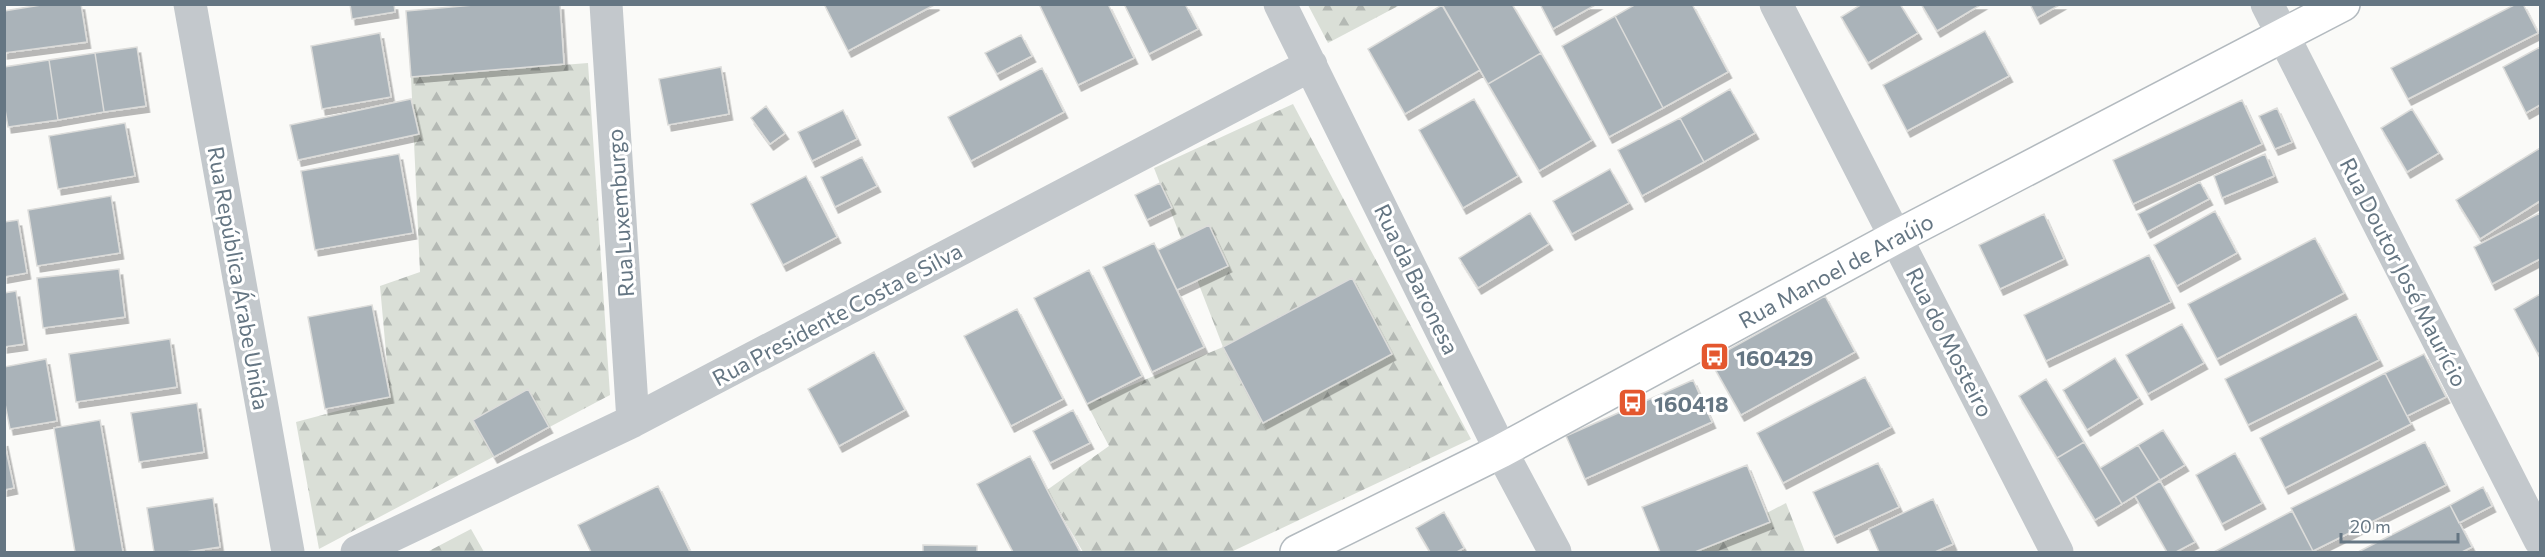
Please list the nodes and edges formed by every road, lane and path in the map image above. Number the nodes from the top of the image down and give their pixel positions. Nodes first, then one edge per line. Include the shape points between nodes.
1 (190, 4) edge
2 (606, 4) edge
3 (1280, 4) edge
4 (1776, 4) edge
5 (2267, 4) edge
6 (2343, 4) edge
7 (2282, 35) junction
8 (1311, 65) junction
9 (1896, 237) junction
10 (633, 422) junction
11 (1501, 451) junction
12 (2541, 540) edge
13 (288, 552) edge
14 (357, 552) edge
15 (1297, 552) edge
16 (1555, 552) edge
17 (2057, 552) edge

1 - 13 street, Rua República Árabe Unida
2 - 10 street, Rua Luxemburgo
3 - 8 street, Rua da Baronesa
4 - 9 street, Rua do Mosteiro
5 - 7 street, Rua Doutor José Maurício
6 - 7 street, Rua Manoel de Araújo
7 - 9 street, Rua Manoel de Araújo
7 - 12 street, Rua Doutor José Maurício
8 - 10 street, Rua Presidente Costa e Silva
8 - 11 street, Rua da Baronesa
9 - 11 street, Rua Manoel de Araújo
9 - 17 street, Rua do Mosteiro
10 - 14 street, Rua Presidente Costa e Silva
11 - 15 street, Rua Manoel de Araújo
11 - 16 street, Rua da Baronesa

